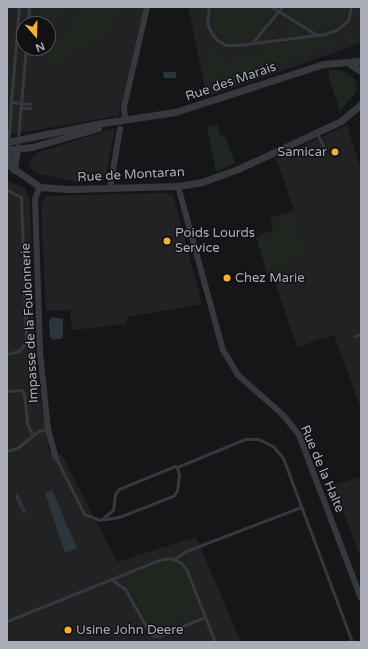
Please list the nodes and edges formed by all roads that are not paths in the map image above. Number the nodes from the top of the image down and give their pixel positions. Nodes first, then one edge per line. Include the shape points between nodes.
1 (18, 7) edge
2 (147, 7) edge
3 (209, 7) edge
4 (272, 7) edge
5 (282, 7) edge
6 (351, 7) edge
7 (279, 11) junction
8 (317, 35) junction
9 (252, 43) junction
10 (25, 56) edge
11 (361, 61) edge
12 (347, 62) junction
13 (361, 71) edge
14 (361, 98) edge
15 (11, 102) junction
16 (20, 103) junction
17 (30, 104) dead end
18 (358, 107) edge
19 (20, 108) junction
20 (30, 108) dead end
21 (123, 121) junction
22 (120, 129) dead end
23 (317, 133) junction
24 (17, 140) junction
25 (7, 142) edge
26 (323, 146) dead end
27 (17, 149) junction
28 (7, 150) edge
29 (11, 171) edge
30 (178, 186) junction
31 (40, 187) junction
32 (110, 188) junction
33 (7, 190) edge
34 (361, 334) edge
35 (355, 336) dead end
36 (7, 354) edge
37 (7, 391) edge
38 (48, 429) junction
39 (33, 436) junction
40 (7, 451) edge
41 (56, 458) joint
42 (177, 467) junction
43 (301, 508) junction
44 (102, 519) junction
45 (174, 560) junction
46 (111, 579) junction
47 (361, 598) edge
48 (205, 617) junction
49 (7, 621) edge
50 (215, 642) edge
51 (352, 642) edge

1 - 15 lane
2 - 21 street
3 - 9 lane via 207,23 217,40 226,45
4 - 7 lane
5 - 7 lane
6 - 8 lane via 348,20 338,29
7 - 8 lane
7 - 9 lane
8 - 9 lane
10 - 16 lane
11 - 12 street, Rue des Marais
12 - 13 street
12 - 21 street, Rue des Marais via 318,65 193,108
14 - 18 street, Rue de Montaran
15 - 16 lane
15 - 25 lane
16 - 17 lane
16 - 19 lane
18 - 23 street, Rue de Montaran via 341,121
19 - 20 lane
19 - 24 lane
21 - 24 street, Rue des Marais
21 - 27 street, Rue des Marais
22 - 32 street
23 - 26 lane
23 - 30 street, Rue de Montaran via 219,177
24 - 25 street
24 - 27 lane
25 - 28 lane
27 - 28 street
27 - 29 street
28 - 29 street
29 - 31 street, Rue de Montaran
30 - 32 street, Rue de Montaran
30 - 47 street, Rue de la Halte via 223,350 238,375 283,415 299,435
31 - 32 street, Rue de Montaran via 72,190
31 - 38 street, Impasse de la Foulonnerie via 36,199 40,352
33 - 36 lane via 21,197 26,342 19,351
34 - 35 lane
37 - 39 lane via 20,390 24,393 27,424
38 - 39 lane
38 - 41 street, Impasse de la Foulonnerie
39 - 40 lane via 18,448
41 - 44 lane via 84,514 94,519
42 - 43 lane via 239,440 263,440 273,446 282,458
42 - 44 lane via 119,489 113,510
42 - 44 lane via 177,491 173,496 119,517
43 - 45 lane via 186,551
43 - 51 lane
45 - 46 lane via 159,560
45 - 48 lane via 186,569
46 - 48 lane via 125,589 151,635 159,636
46 - 49 lane
48 - 50 lane

